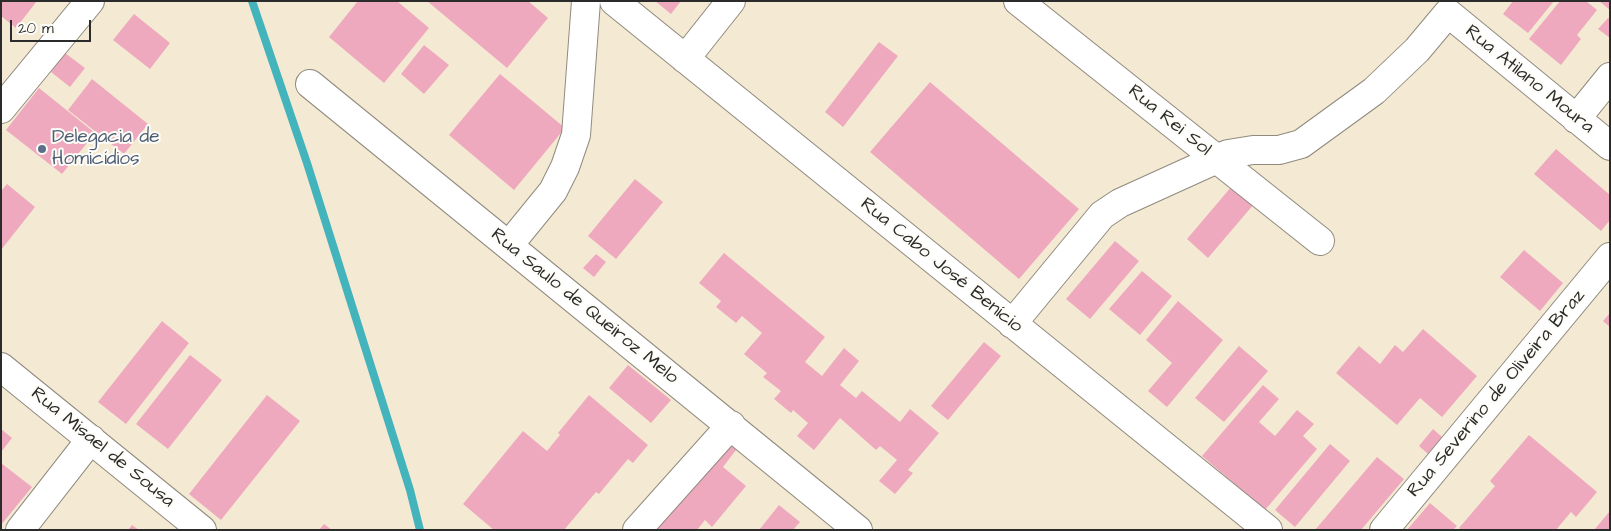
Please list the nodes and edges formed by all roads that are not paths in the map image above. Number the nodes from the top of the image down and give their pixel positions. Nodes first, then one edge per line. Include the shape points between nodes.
1 (90, 1) edge
2 (586, 1) edge
3 (614, 1) edge
4 (731, 1) edge
5 (1018, 1) edge
6 (685, 59) junction
7 (1610, 77) edge
8 (310, 84) dead end
9 (1, 108) edge
10 (1576, 119) junction
11 (1610, 146) edge
12 (1217, 159) junction
13 (1320, 241) dead end
14 (509, 245) junction
15 (1610, 257) edge
16 (1012, 324) junction
17 (1, 367) edge
18 (731, 425) junction
19 (91, 439) junction
20 (20, 530) edge
21 (202, 530) edge
22 (637, 530) edge
23 (858, 530) edge
24 (1268, 530) edge
25 (1384, 530) edge

1 - 9 street
2 - 14 street via 576,135 566,167 553,191
3 - 6 street, Rua Cabo José Benício
4 - 6 street
5 - 12 street, Rua Rei Sol
6 - 16 street, Rua Cabo José Benício
7 - 10 street
8 - 14 street, Rua Saulo de Queiroz Melo
10 - 11 street, Rua Atilano Moura
10 - 12 street, Rua Atilano Moura via 1448,14 1374,91 1301,144 1279,150 1228,154
12 - 13 street, Rua Rei Sol
12 - 16 street via 1120,203 1102,215
14 - 18 street, Rua Saulo de Queiroz Melo
15 - 25 street, Rua Severino de Oliveira Braz
16 - 24 street, Rua Cabo José Benício
17 - 19 street, Rua Misael de Sousa
18 - 22 street
18 - 23 street, Rua Saulo de Queiroz Melo
19 - 20 street
19 - 21 street, Rua Misael de Sousa

